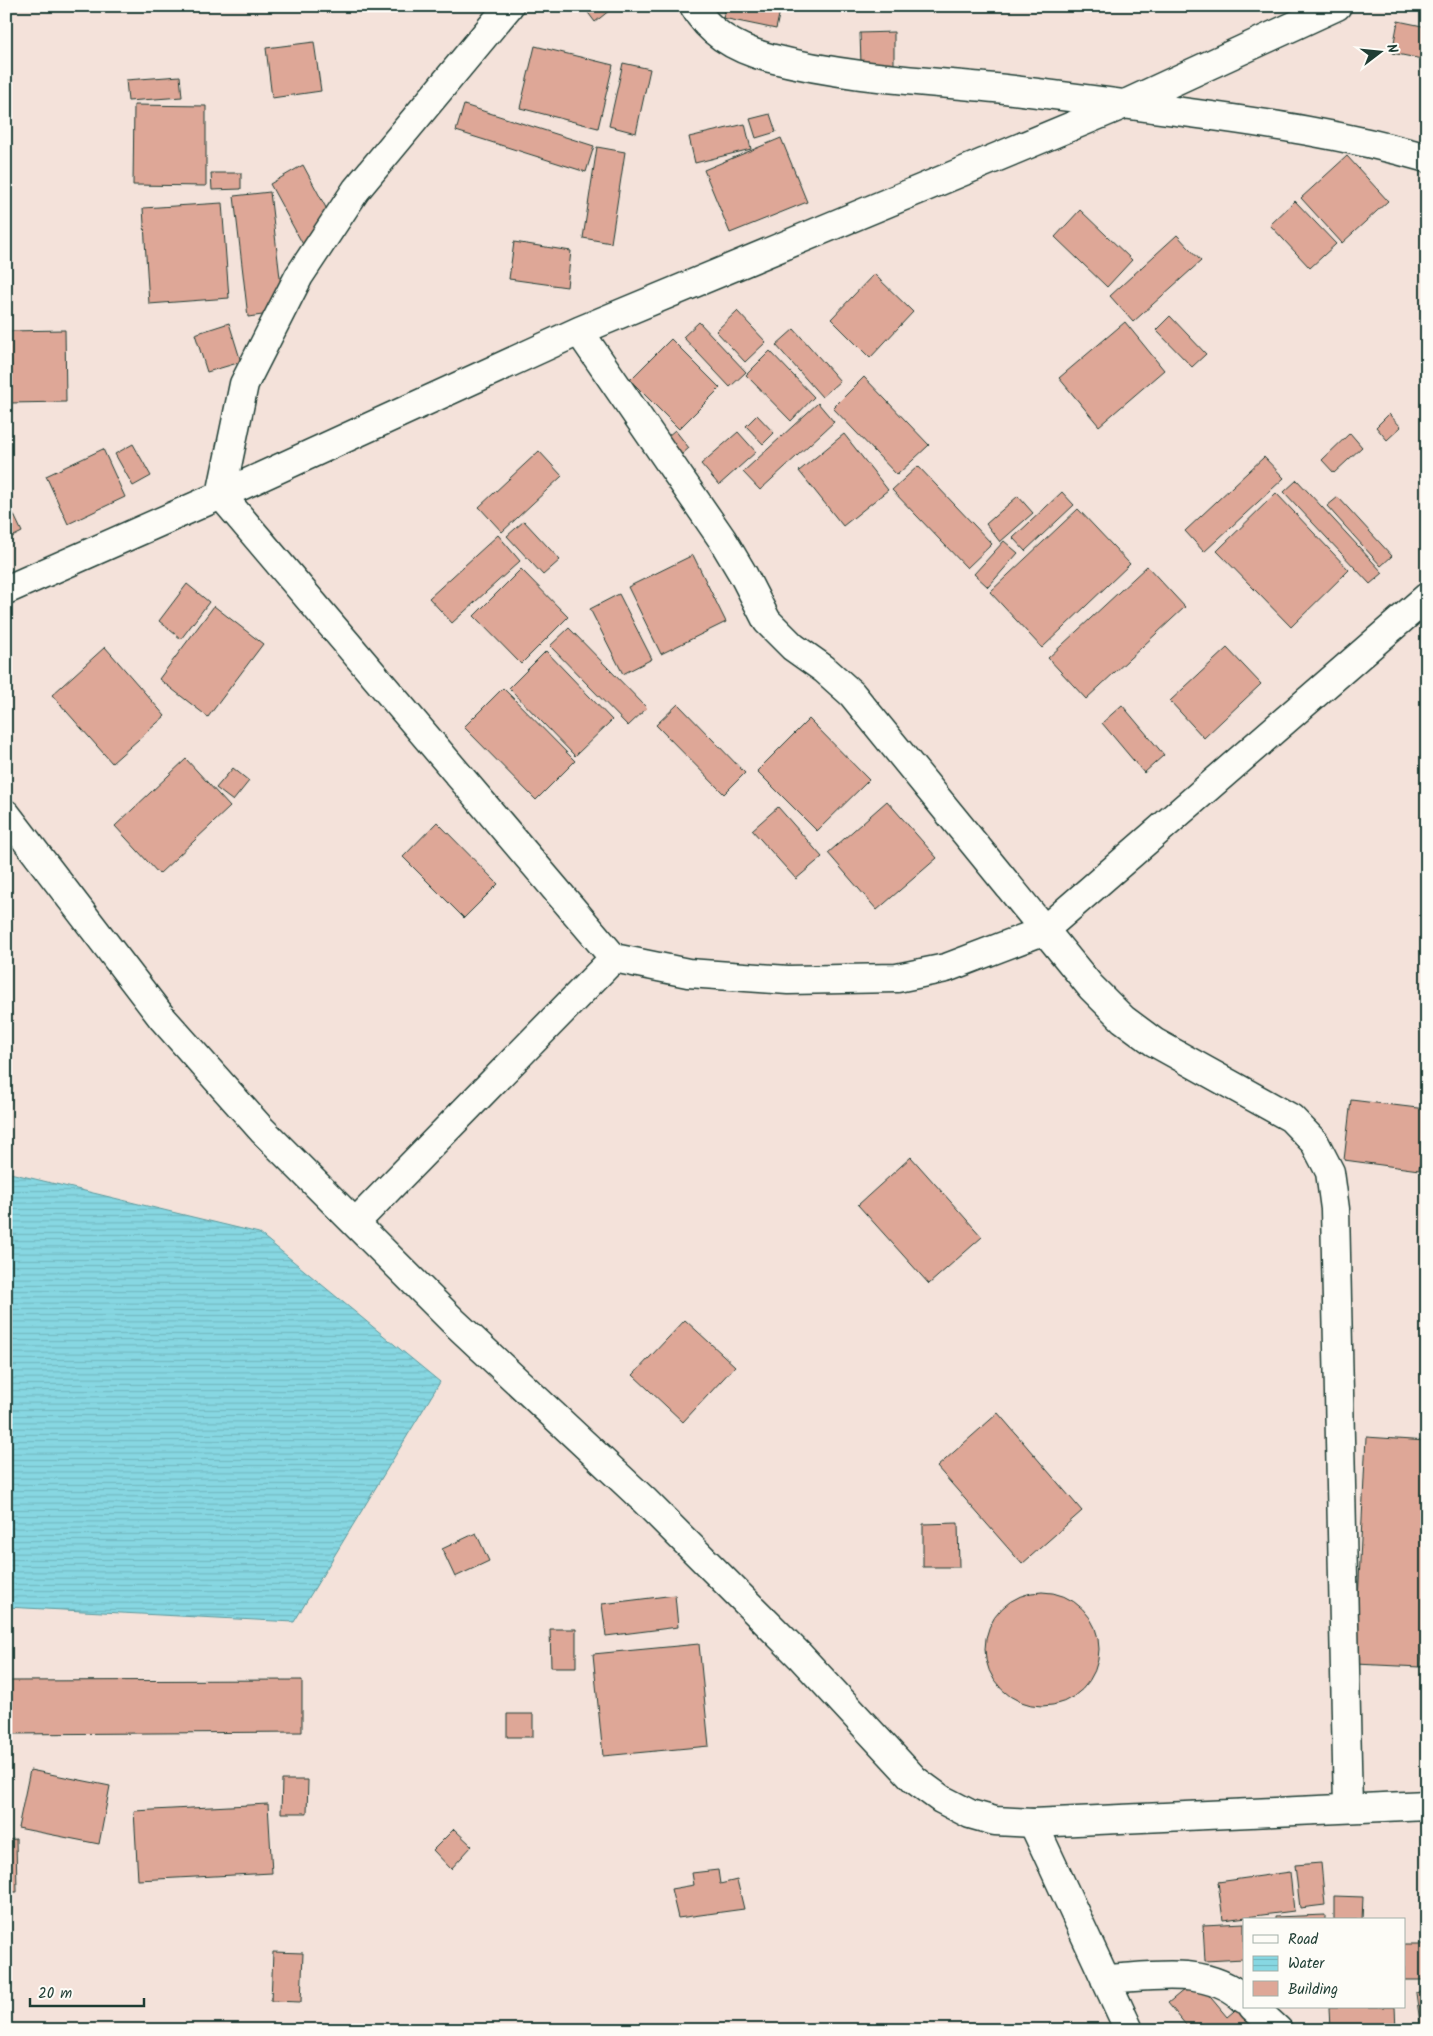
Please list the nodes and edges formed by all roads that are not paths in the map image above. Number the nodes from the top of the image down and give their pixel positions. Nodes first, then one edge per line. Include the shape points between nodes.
1 (509, 6) edge
2 (694, 6) edge
3 (1337, 6) edge
4 (1125, 104) junction
5 (1427, 158) edge
6 (579, 331) junction
7 (221, 495) junction
8 (6, 590) edge
9 (1427, 597) edge
10 (6, 814) edge
11 (1043, 931) junction
12 (614, 958) junction
13 (356, 1222) junction
14 (1427, 1805) edge
15 (1348, 1808) junction
16 (1033, 1823) junction
17 (1105, 1979) junction
18 (1243, 1998) edge
19 (1254, 2008) edge
20 (1129, 2030) edge
21 (1278, 2030) edge

1 - 7 street via 356,190 299,276 244,384
2 - 4 street via 709,29 725,40 769,58 877,77
3 - 4 street
4 - 5 street via 1301,128
4 - 6 street
6 - 7 street
6 - 11 street via 722,539 767,621 793,648 852,694
7 - 8 street
7 - 12 street
9 - 11 street
10 - 13 street via 163,1019 262,1130
11 - 12 street via 946,968 897,978 779,979 688,973
11 - 15 street via 1092,988 1130,1024 1154,1042 1291,1118 1315,1143 1330,1172 1335,1209
12 - 13 street
13 - 16 street via 453,1321 644,1500 793,1649 915,1780 970,1814 995,1821
14 - 15 street
15 - 16 street
16 - 17 street
17 - 18 street via 1185,1976 1209,1979 1225,1985
17 - 20 street
19 - 21 street

